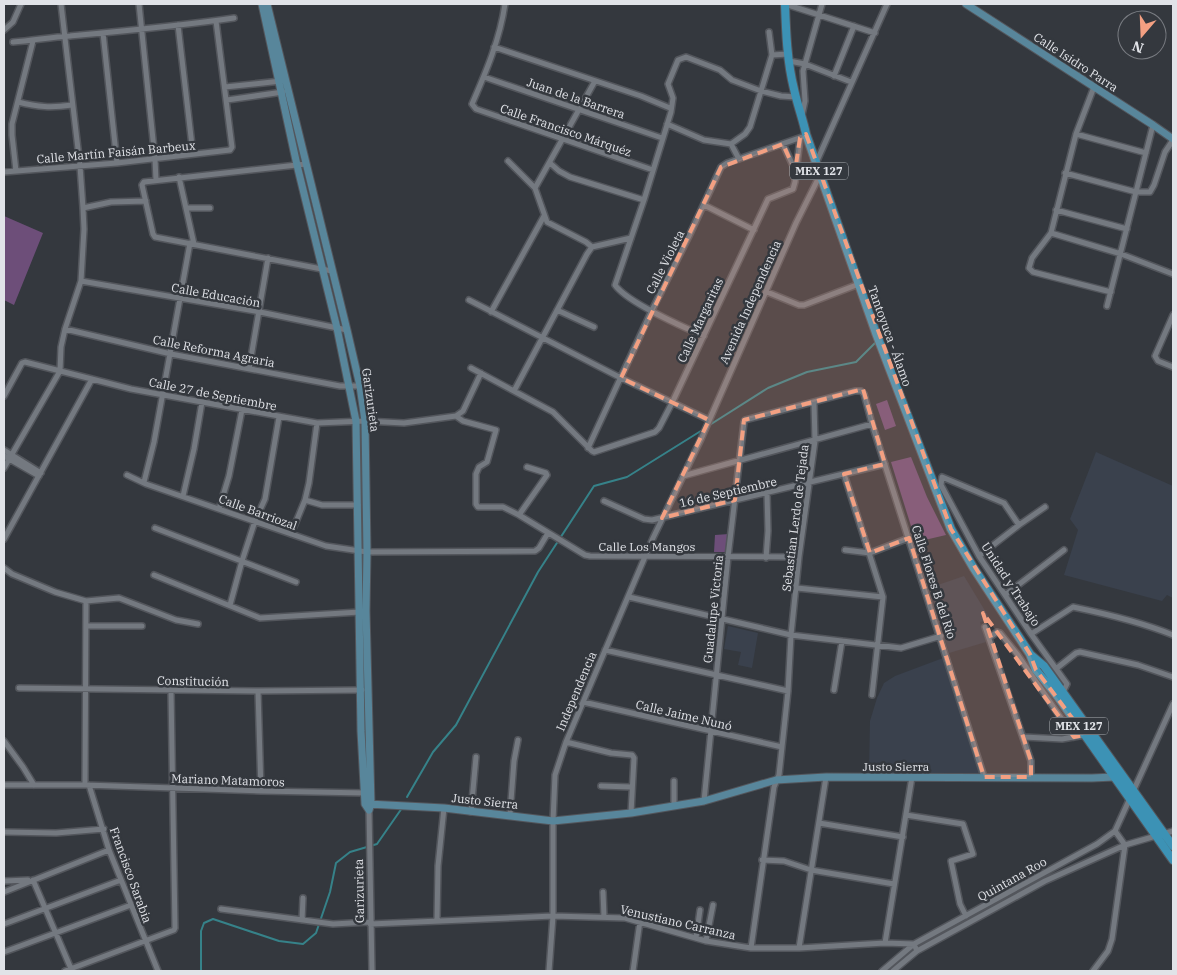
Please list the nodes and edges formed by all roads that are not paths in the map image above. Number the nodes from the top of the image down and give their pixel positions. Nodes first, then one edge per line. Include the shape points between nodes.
1 (21, 4) edge
2 (61, 4) edge
3 (139, 4) edge
4 (262, 4) edge
5 (267, 4) edge
6 (505, 4) edge
7 (785, 4) edge
8 (822, 4) edge
9 (887, 4) edge
10 (966, 4) edge
11 (818, 14) junction
12 (234, 18) dead end
13 (216, 21) junction
14 (178, 25) junction
15 (854, 26) junction
16 (142, 29) junction
17 (4, 30) edge
18 (769, 32) dead end
19 (103, 33) junction
20 (874, 33) junction
21 (64, 36) junction
22 (13, 42) dead end
23 (33, 42) junction
24 (494, 47) junction
25 (772, 55) junction
26 (788, 58) junction
27 (805, 64) junction
28 (834, 76) junction
29 (484, 78) junction
30 (283, 81) junction
31 (595, 81) junction
32 (851, 82) junction
33 (1094, 87) junction
34 (225, 88) junction
35 (761, 91) junction
36 (286, 92) junction
37 (796, 97) junction
38 (226, 100) junction
39 (18, 102) junction
40 (72, 105) junction
41 (670, 108) junction
42 (579, 110) junction
43 (802, 116) junction
44 (667, 124) junction
45 (1153, 125) junction
46 (1076, 134) junction
47 (803, 136) junction
48 (662, 138) junction
49 (562, 139) junction
50 (1173, 140) edge
51 (731, 144) junction
52 (783, 144) junction
53 (1146, 153) junction
54 (193, 154) junction
55 (739, 158) junction
56 (155, 159) junction
57 (508, 161) dead end
58 (117, 163) junction
59 (550, 163) junction
60 (815, 163) junction
61 (297, 164) junction
62 (306, 164) junction
63 (80, 166) junction
64 (653, 170) junction
65 (16, 171) junction
66 (795, 171) junction
67 (4, 172) edge
68 (1065, 173) junction
69 (820, 175) junction
70 (179, 177) junction
71 (156, 180) junction
72 (535, 188) junction
73 (1136, 192) junction
74 (644, 200) junction
75 (146, 201) junction
76 (704, 205) junction
77 (83, 208) junction
78 (186, 208) junction
79 (210, 208) dead end
80 (1056, 210) junction
81 (544, 216) junction
82 (1126, 229) junction
83 (754, 230) junction
84 (1051, 233) junction
85 (631, 238) junction
86 (192, 244) junction
87 (592, 247) junction
88 (1121, 254) junction
89 (268, 258) junction
90 (324, 270) junction
91 (332, 271) junction
92 (1173, 274) edge
93 (81, 281) junction
94 (859, 284) junction
95 (767, 292) junction
96 (1111, 292) junction
97 (180, 298) junction
98 (469, 300) dead end
99 (1107, 306) dead end
100 (558, 310) junction
101 (652, 310) junction
102 (260, 312) junction
103 (491, 312) junction
104 (1173, 316) edge
105 (594, 327) dead end
106 (337, 328) junction
107 (65, 329) junction
108 (347, 330) junction
109 (704, 336) junction
110 (541, 338) junction
111 (171, 354) junction
112 (1173, 367) edge
113 (471, 368) dead end
114 (249, 369) junction
115 (60, 371) junction
116 (481, 373) junction
117 (621, 378) junction
118 (92, 379) junction
119 (350, 386) junction
120 (360, 386) junction
121 (514, 392) junction
122 (164, 394) junction
123 (4, 396) edge
124 (202, 402) junction
125 (672, 403) junction
126 (814, 403) junction
127 (242, 410) junction
128 (456, 416) junction
129 (279, 417) junction
130 (356, 421) junction
131 (365, 421) junction
132 (709, 421) junction
133 (317, 423) junction
134 (872, 424) junction
135 (701, 438) joint
136 (815, 441) junction
137 (588, 448) junction
138 (4, 450) edge
139 (4, 456) edge
140 (11, 457) junction
141 (739, 462) junction
142 (885, 464) junction
143 (527, 467) dead end
144 (4, 468) edge
145 (40, 474) junction
146 (844, 474) junction
147 (126, 475) dead end
148 (683, 476) junction
149 (144, 482) junction
150 (809, 482) junction
151 (766, 493) junction
152 (183, 496) junction
153 (305, 500) junction
154 (735, 500) junction
155 (604, 501) dead end
156 (358, 505) junction
157 (1045, 507) dead end
158 (219, 509) junction
159 (519, 515) junction
160 (662, 518) junction
161 (255, 521) junction
162 (1019, 525) junction
163 (155, 528) dead end
164 (291, 534) junction
165 (550, 535) junction
166 (909, 538) junction
167 (4, 539) edge
168 (846, 550) dead end
169 (1064, 550) dead end
170 (358, 551) junction
171 (367, 552) junction
172 (870, 552) junction
173 (645, 556) junction
174 (979, 556) junction
175 (728, 557) junction
176 (799, 557) junction
177 (766, 558) junction
178 (242, 561) junction
179 (4, 568) edge
180 (154, 575) dead end
181 (296, 582) dead end
182 (796, 588) junction
183 (1005, 594) junction
184 (629, 597) junction
185 (883, 597) junction
186 (86, 601) junction
187 (230, 605) junction
188 (362, 612) junction
189 (722, 619) junction
190 (198, 624) dead end
191 (86, 626) junction
192 (142, 626) dead end
193 (985, 627) dead end
194 (1031, 634) junction
195 (1173, 635) edge
196 (791, 636) junction
197 (941, 636) junction
198 (989, 638) junction
199 (842, 641) junction
200 (877, 646) junction
201 (605, 650) junction
202 (1057, 668) junction
203 (716, 676) junction
204 (1173, 678) edge
205 (19, 688) dead end
206 (85, 689) junction
207 (364, 690) junction
208 (834, 690) dead end
209 (171, 691) junction
210 (258, 691) junction
211 (788, 691) junction
212 (872, 695) dead end
213 (1060, 695) junction
214 (583, 702) junction
215 (1173, 705) edge
216 (711, 732) junction
217 (1089, 734) junction
218 (1074, 737) junction
219 (1024, 738) junction
220 (518, 740) dead end
221 (4, 741) edge
222 (566, 742) junction
223 (782, 747) junction
224 (476, 757) dead end
225 (1117, 774) junction
226 (826, 777) junction
227 (912, 777) junction
228 (984, 777) junction
229 (1031, 777) junction
230 (776, 780) junction
231 (674, 781) dead end
232 (4, 785) edge
233 (34, 785) junction
234 (87, 785) junction
235 (601, 786) dead end
236 (631, 787) junction
237 (173, 788) junction
238 (261, 791) junction
239 (368, 793) junction
240 (1131, 794) junction
241 (704, 801) junction
242 (368, 806) junction
243 (674, 806) junction
244 (444, 808) junction
245 (471, 812) junction
246 (631, 813) junction
247 (510, 814) junction
248 (906, 815) junction
249 (553, 821) junction
250 (819, 823) junction
251 (104, 829) junction
252 (4, 832) edge
253 (1115, 832) junction
254 (1169, 833) edge
255 (1156, 835) junction
256 (903, 836) junction
257 (1125, 845) junction
258 (1173, 846) edge
259 (109, 850) junction
260 (762, 860) junction
261 (1173, 860) edge
262 (811, 870) junction
263 (33, 880) junction
264 (121, 880) junction
265 (4, 881) edge
266 (894, 884) junction
267 (4, 892) edge
268 (603, 892) dead end
269 (303, 898) dead end
270 (131, 905) junction
271 (712, 906) dead end
272 (44, 908) junction
273 (221, 909) dead end
274 (700, 910) dead end
275 (553, 916) junction
276 (966, 916) junction
277 (604, 917) junction
278 (302, 920) junction
279 (437, 920) junction
280 (640, 921) junction
281 (370, 923) junction
282 (4, 924) edge
283 (55, 933) junction
284 (696, 938) junction
285 (145, 941) junction
286 (706, 941) junction
287 (885, 943) junction
288 (914, 944) junction
289 (750, 948) junction
290 (799, 948) junction
291 (917, 951) junction
292 (4, 952) edge
293 (69, 971) edge
294 (158, 971) edge
295 (372, 971) edge
296 (549, 971) edge
297 (634, 971) edge
298 (882, 971) edge
299 (892, 971) edge
300 (1093, 971) edge

1 - 17 street via 13,22
2 - 21 street
3 - 16 street
4 - 30 main road, Garizurieta
5 - 30 main road, Garizurieta
6 - 24 street via 502,26
7 - 11 street
7 - 26 main road, Tantoyuca - Álamo / MEX 127
8 - 11 street
9 - 20 street
10 - 33 main road, Calle Isidro Parra
11 - 15 street
11 - 27 street
12 - 13 street
13 - 14 street
13 - 34 street
14 - 16 street
14 - 54 street
15 - 20 street
15 - 28 street
16 - 19 street
16 - 56 street
18 - 25 street
19 - 21 street
19 - 58 street
20 - 32 street
21 - 23 street
21 - 40 street
22 - 23 street
23 - 39 street
24 - 29 street
24 - 31 street
25 - 26 street
25 - 35 street
26 - 27 street
26 - 37 main road, Tantoyuca - Álamo / MEX 127
27 - 28 street
27 - 43 street
28 - 32 street
29 - 42 street, Juan de la Barrera
29 - 49 street, Calle Francisco Márquéz via 472,104 476,109
30 - 34 street
30 - 36 main road, Garizurieta
31 - 41 street
31 - 42 street
32 - 60 street
33 - 45 main road, Calle Isidro Parra
33 - 46 street
34 - 38 street
35 - 37 street
35 - 41 street via 686,57 678,60 668,84 673,98
35 - 51 street via 750,127
36 - 38 street
36 - 61 main road, Garizurieta
36 - 62 main road, Garizurieta
37 - 43 main road, Tantoyuca - Álamo / MEX 127
38 - 54 street, Calle Martín Faisán Barbeux via 232,147 230,150
39 - 40 street via 52,108
39 - 65 street via 12,124
40 - 63 street
41 - 44 street
42 - 48 street, Juan de la Barrera
42 - 49 street
43 - 47 main road, Tantoyuca - Álamo / MEX 127
44 - 48 street
44 - 51 street via 704,140
45 - 50 main road, Calle Isidro Parra
45 - 53 street
46 - 53 street
46 - 68 street
47 - 52 street, Calle Violeta
47 - 60 main road, Tantoyuca - Álamo / MEX 127
47 - 66 street, Calle Margaritas
48 - 64 street
49 - 59 street
49 - 64 street, Calle Francisco Márquéz
50 - 73 street via 1150,192
51 - 55 street
52 - 55 street, Calle Violeta
52 - 66 street
53 - 73 street
54 - 56 street, Calle Martín Faisán Barbeux
55 - 76 street, Calle Violeta via 721,167
56 - 58 street, Calle Martín Faisán Barbeux
56 - 71 street
57 - 72 street
58 - 63 street, Calle Martín Faisán Barbeux
59 - 72 street
59 - 74 street via 570,177
60 - 69 main road, Tantoyuca - Álamo / MEX 127
61 - 62 street
61 - 70 street
61 - 90 main road, Garizurieta
62 - 91 main road, Garizurieta
63 - 65 street, Calle Martín Faisán Barbeux
63 - 77 street
64 - 74 street
65 - 67 street, Calle Martín Faisán Barbeux
66 - 83 street, Calle Margaritas via 793,189 768,199
68 - 73 street
68 - 80 street
69 - 94 main road, Tantoyuca - Álamo / MEX 127
69 - 95 street, Avenida Independencia
70 - 71 street
70 - 78 street
71 - 75 street via 142,185
72 - 81 street
73 - 82 street
74 - 85 street
75 - 77 street via 111,202
75 - 86 street via 155,237
76 - 83 street
76 - 101 street, Calle Violeta
77 - 93 street
78 - 79 street
78 - 86 street
80 - 82 street
80 - 84 street
81 - 87 street via 551,225
81 - 103 street
82 - 88 street
83 - 109 street, Calle Margaritas
84 - 88 street
84 - 96 street via 1032,258 1029,268 1032,272
85 - 87 street
85 - 101 street via 615,285
86 - 89 street
86 - 97 street
87 - 100 street
88 - 92 street
88 - 96 street
89 - 90 street
89 - 102 street
90 - 91 street
90 - 106 main road, Garizurieta
91 - 108 main road, Garizurieta
93 - 97 street, Calle Educación
93 - 107 street
94 - 95 street via 804,305
94 - 213 main road, Tantoyuca - Álamo / MEX 127 via 951,529 1030,654 1044,666
95 - 132 street, Avenida Independencia
96 - 99 street
97 - 102 street, Calle Educación
97 - 111 street
98 - 103 street
100 - 105 street
100 - 110 street
101 - 109 street
101 - 117 street, Calle Violeta
102 - 106 street, Calle Educación
102 - 114 street
103 - 110 street
104 - 112 street via 1155,356 1158,361
106 - 108 street, Calle Educación
106 - 119 main road, Garizurieta
107 - 111 street, Calle Reforma Agraria
107 - 115 street
108 - 120 main road, Garizurieta
109 - 125 street, Calle Margaritas
110 - 117 street
110 - 121 street
111 - 114 street, Calle Reforma Agraria
111 - 122 street
113 - 116 street
114 - 119 street, Calle Reforma Agraria
115 - 118 street, Calle 27 de Septiembre
115 - 123 street, Calle 27 de Septiembre via 22,363
115 - 140 street
116 - 121 street
116 - 128 street via 463,411
117 - 125 street
117 - 137 street, Calle Violeta
118 - 122 street, Calle 27 de Septiembre
118 - 145 street
119 - 120 street, Calle Reforma Agraria
119 - 130 main road, Garizurieta
120 - 131 main road, Garizurieta
121 - 137 street via 553,412
122 - 124 street, Calle 27 de Septiembre
122 - 149 street
124 - 127 street, Calle 27 de Septiembre
124 - 152 street
125 - 132 street
125 - 137 street, Calle Margaritas via 655,432 594,452
126 - 134 street, Calle Flores B del Río via 861,391
126 - 136 street, Sebastian Lerdo de Tejada
126 - 141 street, Guadalupe Victoria via 745,420
127 - 129 street, Calle 27 de Septiembre
127 - 158 street
128 - 131 street, Calle 27 de Septiembre via 404,423
128 - 159 street, Calle Los Mangos via 497,433 487,462 476,474 476,504 478,507 503,507
129 - 133 street, Calle 27 de Septiembre
129 - 161 street via 265,499
130 - 131 street, Calle 27 de Septiembre
130 - 133 street, Calle 27 de Septiembre
130 - 156 main road, Garizurieta
131 - 171 main road, Garizurieta
132 - 135 street, Avenida Independencia
133 - 153 street
134 - 136 street
134 - 142 street, Calle Flores B del Río
135 - 148 street, Independencia
136 - 141 street
136 - 150 street, Sebastian Lerdo de Tejada
138 - 140 street
139 - 140 street
140 - 144 street
140 - 145 street
141 - 148 street
141 - 154 street, Guadalupe Victoria
142 - 146 street, 16 de Septiembre
142 - 166 street, Calle Flores B del Río
143 - 159 street via 547,475
145 - 167 street
146 - 150 street, 16 de Septiembre
146 - 172 street
147 - 149 street, Calle Barriozal
148 - 160 street, Independencia
149 - 152 street, Calle Barriozal
150 - 151 street, 16 de Septiembre
150 - 176 street, Sebastian Lerdo de Tejada
151 - 154 street, 16 de Septiembre
151 - 177 street
152 - 158 street, Calle Barriozal
153 - 156 street via 322,506
153 - 164 street
154 - 160 street, 16 de Septiembre
154 - 175 street, Guadalupe Victoria
155 - 160 street, 16 de Septiembre via 644,519
156 - 170 main road, Garizurieta
157 - 162 street
158 - 161 street, Calle Barriozal
159 - 165 street, Calle Los Mangos
160 - 173 street, Independencia
161 - 164 street, Calle Barriozal
161 - 178 street
162 - 174 street
162 - 174 street, Unidad y Trabajo via 1004,503 942,477 941,485
163 - 178 street
164 - 170 street, Calle Barriozal via 326,546
165 - 171 street, Calle Barriozal via 535,551
165 - 173 street, Calle Los Mangos via 590,556
166 - 172 street
166 - 197 street, Calle Flores B del Río
168 - 172 street
169 - 183 street
170 - 171 street, Calle Barriozal
170 - 188 main road, Garizurieta
171 - 188 main road, Garizurieta
172 - 185 street
173 - 175 street, Calle Los Mangos
173 - 184 street, Independencia
174 - 183 street, Unidad y Trabajo
175 - 177 street, Calle Los Mangos
175 - 189 street, Guadalupe Victoria
176 - 177 street, Calle Los Mangos
176 - 182 street, Sebastian Lerdo de Tejada
178 - 181 street
178 - 187 street
179 - 186 street via 55,592
180 - 187 street
182 - 185 street
182 - 196 street, Sebastian Lerdo de Tejada
183 - 194 street, Unidad y Trabajo
184 - 189 street
184 - 201 street, Independencia
185 - 200 street
186 - 190 street via 119,598 176,620
186 - 191 street, Francisco Sarabia
187 - 188 street via 260,618
188 - 207 main road, Garizurieta
189 - 196 street
189 - 203 street, Guadalupe Victoria
191 - 192 street
191 - 206 street, Francisco Sarabia
193 - 198 street
194 - 195 street via 1073,607
194 - 202 street, Unidad y Trabajo
196 - 199 street
196 - 211 street, Sebastian Lerdo de Tejada
197 - 200 street via 900,648
197 - 228 street, Calle Flores B del Río
198 - 218 street via 1000,633
198 - 219 street
199 - 200 street
199 - 208 street
200 - 212 street
201 - 203 street
201 - 214 street, Independencia
202 - 204 street via 1080,652 1138,665
202 - 213 street, Unidad y Trabajo via 1067,684
203 - 211 street
203 - 216 street, Guadalupe Victoria
205 - 206 street, Constitución
206 - 209 street, Constitución
206 - 234 street, Francisco Sarabia
207 - 210 street, Constitución
207 - 239 main road, Garizurieta
209 - 210 street, Constitución
209 - 237 street
210 - 238 street
211 - 223 street, Sebastian Lerdo de Tejada
213 - 217 main road, MEX 127
214 - 216 street, Calle Jaime Nunó
214 - 222 street, Independencia
215 - 240 street
216 - 223 street, Calle Jaime Nunó
216 - 241 street, Guadalupe Victoria
217 - 218 street
217 - 225 main road, MEX 127
218 - 219 street
219 - 229 street via 1031,761
220 - 247 street
221 - 233 street
222 - 236 street via 632,755
222 - 249 street, Independencia via 555,775
223 - 230 street, Sebastian Lerdo de Tejada
224 - 245 street
225 - 229 main road, Justo Sierra
225 - 240 main road, MEX 127
226 - 227 main road, Justo Sierra
226 - 230 main road, Justo Sierra
226 - 250 street
227 - 228 main road, Justo Sierra
227 - 248 street
228 - 229 main road, Justo Sierra
230 - 241 main road, Justo Sierra
230 - 260 street
231 - 243 street
232 - 233 street, Mariano Matamoros
233 - 234 street, Mariano Matamoros
234 - 237 street, Mariano Matamoros
234 - 251 street, Francisco Sarabia
235 - 236 street
236 - 246 street
237 - 238 street, Mariano Matamoros
237 - 285 street via 175,928
238 - 239 street, Mariano Matamoros
239 - 242 main road, Garizurieta
240 - 253 street
240 - 254 main road, MEX 127
240 - 255 main road, MEX 127
241 - 243 main road, Justo Sierra
242 - 244 main road, Justo Sierra
242 - 281 street, Garizurieta
243 - 246 main road, Justo Sierra
244 - 245 main road, Justo Sierra
244 - 279 street
245 - 247 main road, Justo Sierra
246 - 249 main road, Justo Sierra
247 - 249 main road, Justo Sierra
248 - 256 street
248 - 276 street via 963,824 973,852 951,861 960,904
249 - 275 street, Independencia
250 - 256 street
250 - 262 street
251 - 252 street via 56,833
251 - 259 street, Francisco Sarabia
253 - 257 street
253 - 276 street, Quintana Roo
254 - 255 street, Quintana Roo
254 - 258 main road, MEX 127
255 - 257 street, Quintana Roo
255 - 261 main road, MEX 127
256 - 266 street
257 - 291 street, Quintana Roo via 1045,881
257 - 300 street via 1112,940
259 - 263 street
259 - 264 street, Francisco Sarabia
260 - 262 street via 784,860
260 - 289 street
262 - 266 street
262 - 290 street
263 - 265 street
263 - 267 street
263 - 272 street
264 - 270 street, Francisco Sarabia
264 - 272 street
266 - 287 street
268 - 277 street
269 - 278 street
270 - 283 street
270 - 285 street, Francisco Sarabia
271 - 286 street
272 - 282 street
272 - 283 street
273 - 278 street, Venustiano Carranza
274 - 284 street
275 - 277 street, Venustiano Carranza
275 - 279 street, Venustiano Carranza
275 - 296 street, Independencia
276 - 288 street, Quintana Roo
277 - 280 street, Venustiano Carranza
278 - 281 street, Venustiano Carranza via 333,924
279 - 281 street, Venustiano Carranza
280 - 284 street, Venustiano Carranza
280 - 297 street
281 - 295 street, Garizurieta
283 - 292 street
283 - 293 street
284 - 286 street, Venustiano Carranza
285 - 293 street
285 - 294 street, Francisco Sarabia
286 - 289 street, Venustiano Carranza
287 - 288 street, Venustiano Carranza
287 - 290 street, Venustiano Carranza
288 - 291 street
288 - 298 street, Quintana Roo
289 - 290 street, Venustiano Carranza
291 - 299 street, Quintana Roo

